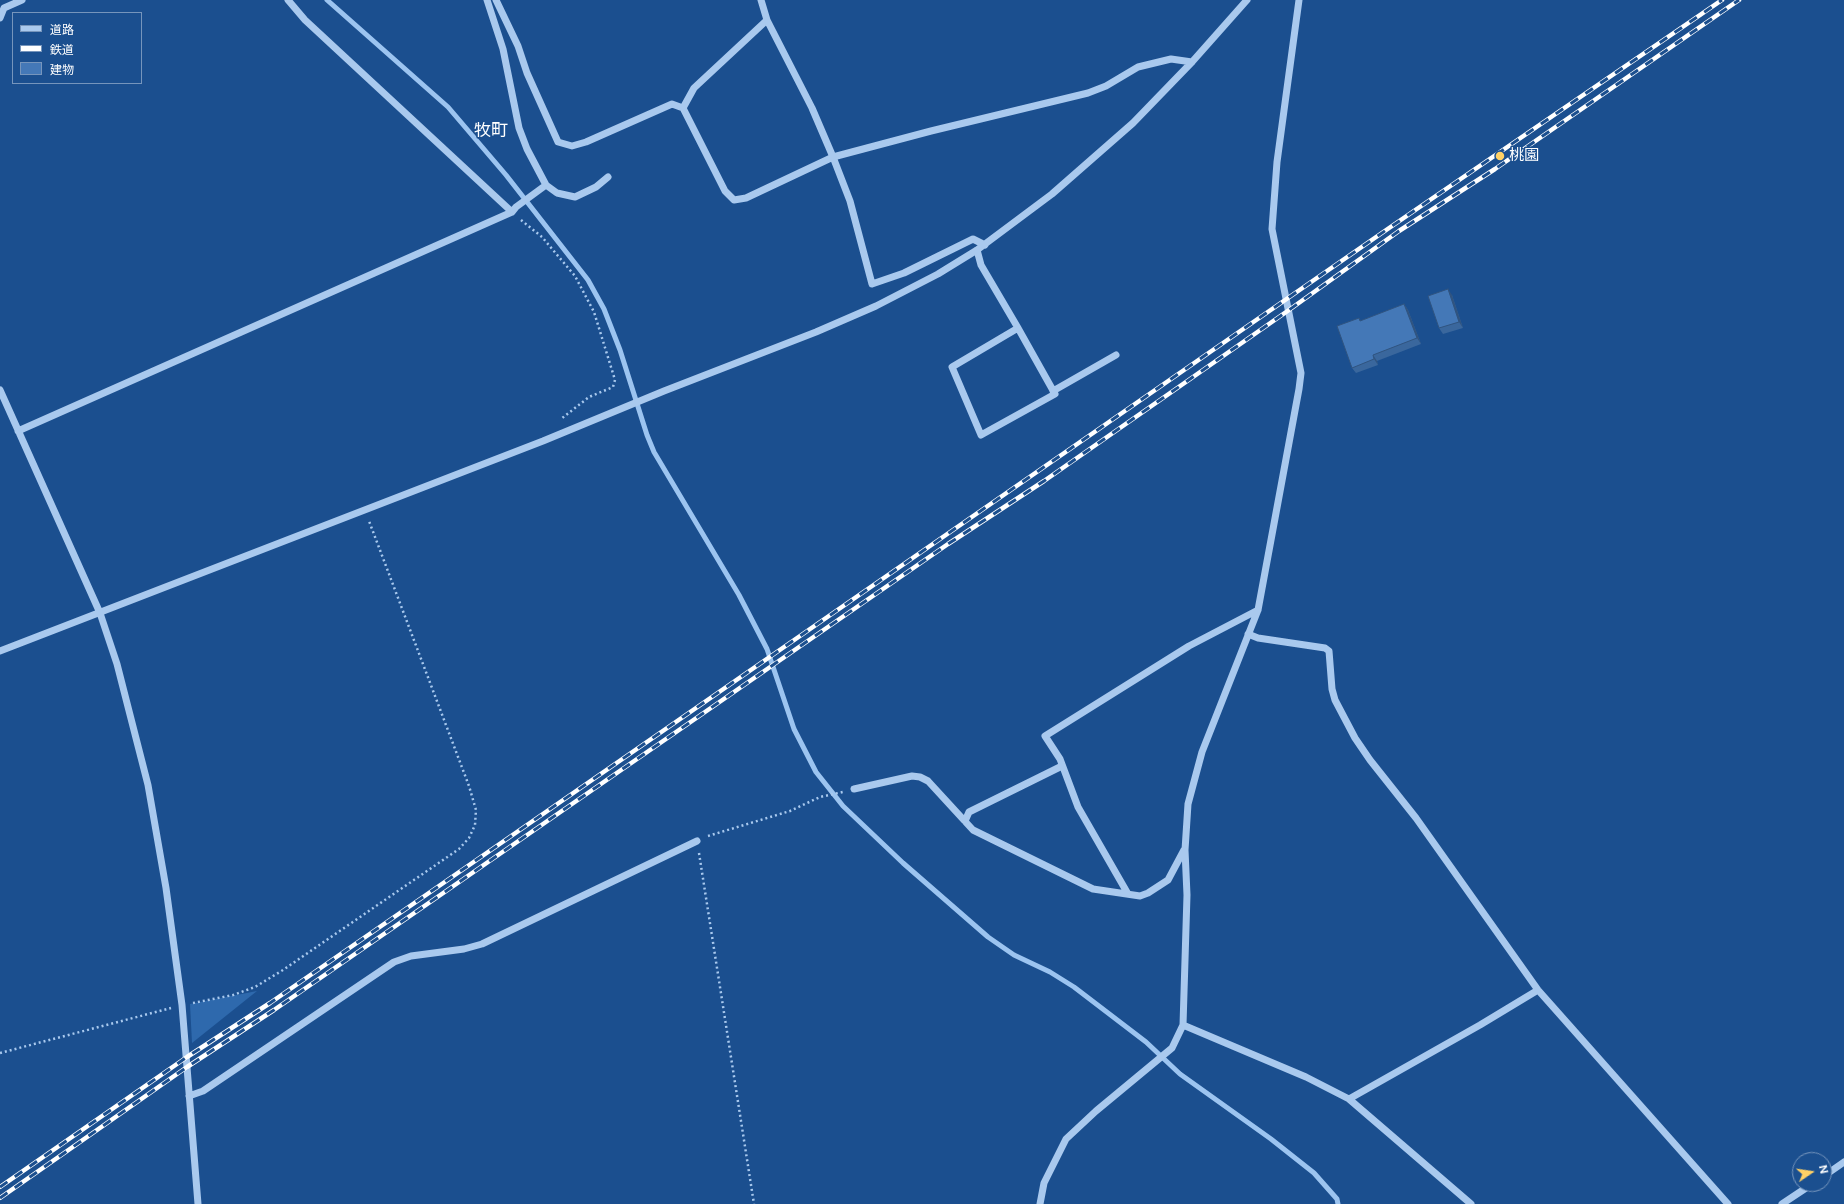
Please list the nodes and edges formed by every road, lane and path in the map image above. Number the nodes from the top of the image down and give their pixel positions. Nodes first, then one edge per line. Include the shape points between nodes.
1 (22, 0) edge
2 (288, 0) edge
3 (487, 0) edge
4 (496, 0) edge
5 (761, 0) edge
6 (1247, 0) edge
7 (1299, 0) edge
8 (0, 18) edge
9 (767, 20) junction
10 (1192, 62) junction
11 (683, 108) junction
12 (833, 157) junction
13 (608, 177) dead end
14 (544, 187) junction
15 (514, 209) junction
16 (985, 244) junction
17 (977, 250) junction
18 (1018, 328) junction
19 (1116, 355) dead end
20 (0, 390) edge
21 (1053, 391) junction
22 (558, 422) dead end
23 (18, 431) junction
24 (364, 509) junction
25 (1258, 610) junction
26 (100, 613) junction
27 (1248, 634) junction
28 (0, 651) edge
29 (1062, 766) junction
30 (854, 789) joint
31 (965, 822) junction
32 (697, 841) junction
33 (1185, 850) junction
34 (1128, 894) junction
35 (1538, 990) junction
36 (182, 1005) junction
37 (1183, 1025) junction
38 (0, 1053) edge
39 (189, 1096) junction
40 (1350, 1099) junction
41 (1844, 1162) edge
42 (1832, 1170) edge
43 (1800, 1192) edge
44 (198, 1204) edge
45 (754, 1204) edge
46 (1040, 1204) edge
47 (1471, 1204) edge
48 (1728, 1204) edge
49 (1782, 1204) edge

1 - 8 street via 4,8
2 - 15 street via 305,20
3 - 14 street via 503,49 519,128
4 - 11 street via 558,142 572,146 672,104
5 - 9 street
6 - 10 street
7 - 25 street via 1277,162 1272,228 1301,373
9 - 11 street via 694,88
9 - 12 street via 812,108
10 - 12 street via 1171,59 1138,68 1088,93
10 - 16 street via 1121,133 1052,194
11 - 12 street via 725,191 734,200 746,198
12 - 16 street via 850,201 872,284 904,273 973,240
13 - 14 street via 596,187 575,196 557,193
14 - 15 street
15 - 22 path via 575,276 594,312 615,380 613,387 589,398
15 - 23 street
16 - 17 street
17 - 18 street via 981,265
17 - 24 street via 938,274 876,306 816,332
18 - 21 street
18 - 21 street via 952,367 981,435 1054,394
19 - 21 street
20 - 23 street
23 - 26 street
24 - 26 street
24 - 36 path via 468,786 476,810 475,825 469,838 459,849 283,970 255,987
25 - 27 street
25 - 29 street via 1189,646 1045,736
26 - 28 street
26 - 36 street via 117,664 148,785 166,888
27 - 33 street via 1202,752 1192,785 1186,819
27 - 35 street via 1258,638 1325,648 1328,651 1335,700 1355,738 1416,818
29 - 31 street via 969,812
29 - 34 street via 1078,806
30 - 31 street via 912,776 920,777 928,781
30 - 32 path via 820,797 790,811
31 - 34 street via 973,830 1093,888
32 - 39 street via 482,944 411,956 394,962 203,1091
32 - 45 path
33 - 34 street via 1168,880 1140,896
33 - 37 street via 1187,895
35 - 40 street
35 - 48 street
36 - 38 path
36 - 39 street
37 - 40 street via 1306,1077
37 - 46 street via 1172,1048 1066,1139 1044,1182
39 - 44 street
40 - 47 street
41 - 42 street
43 - 49 street

